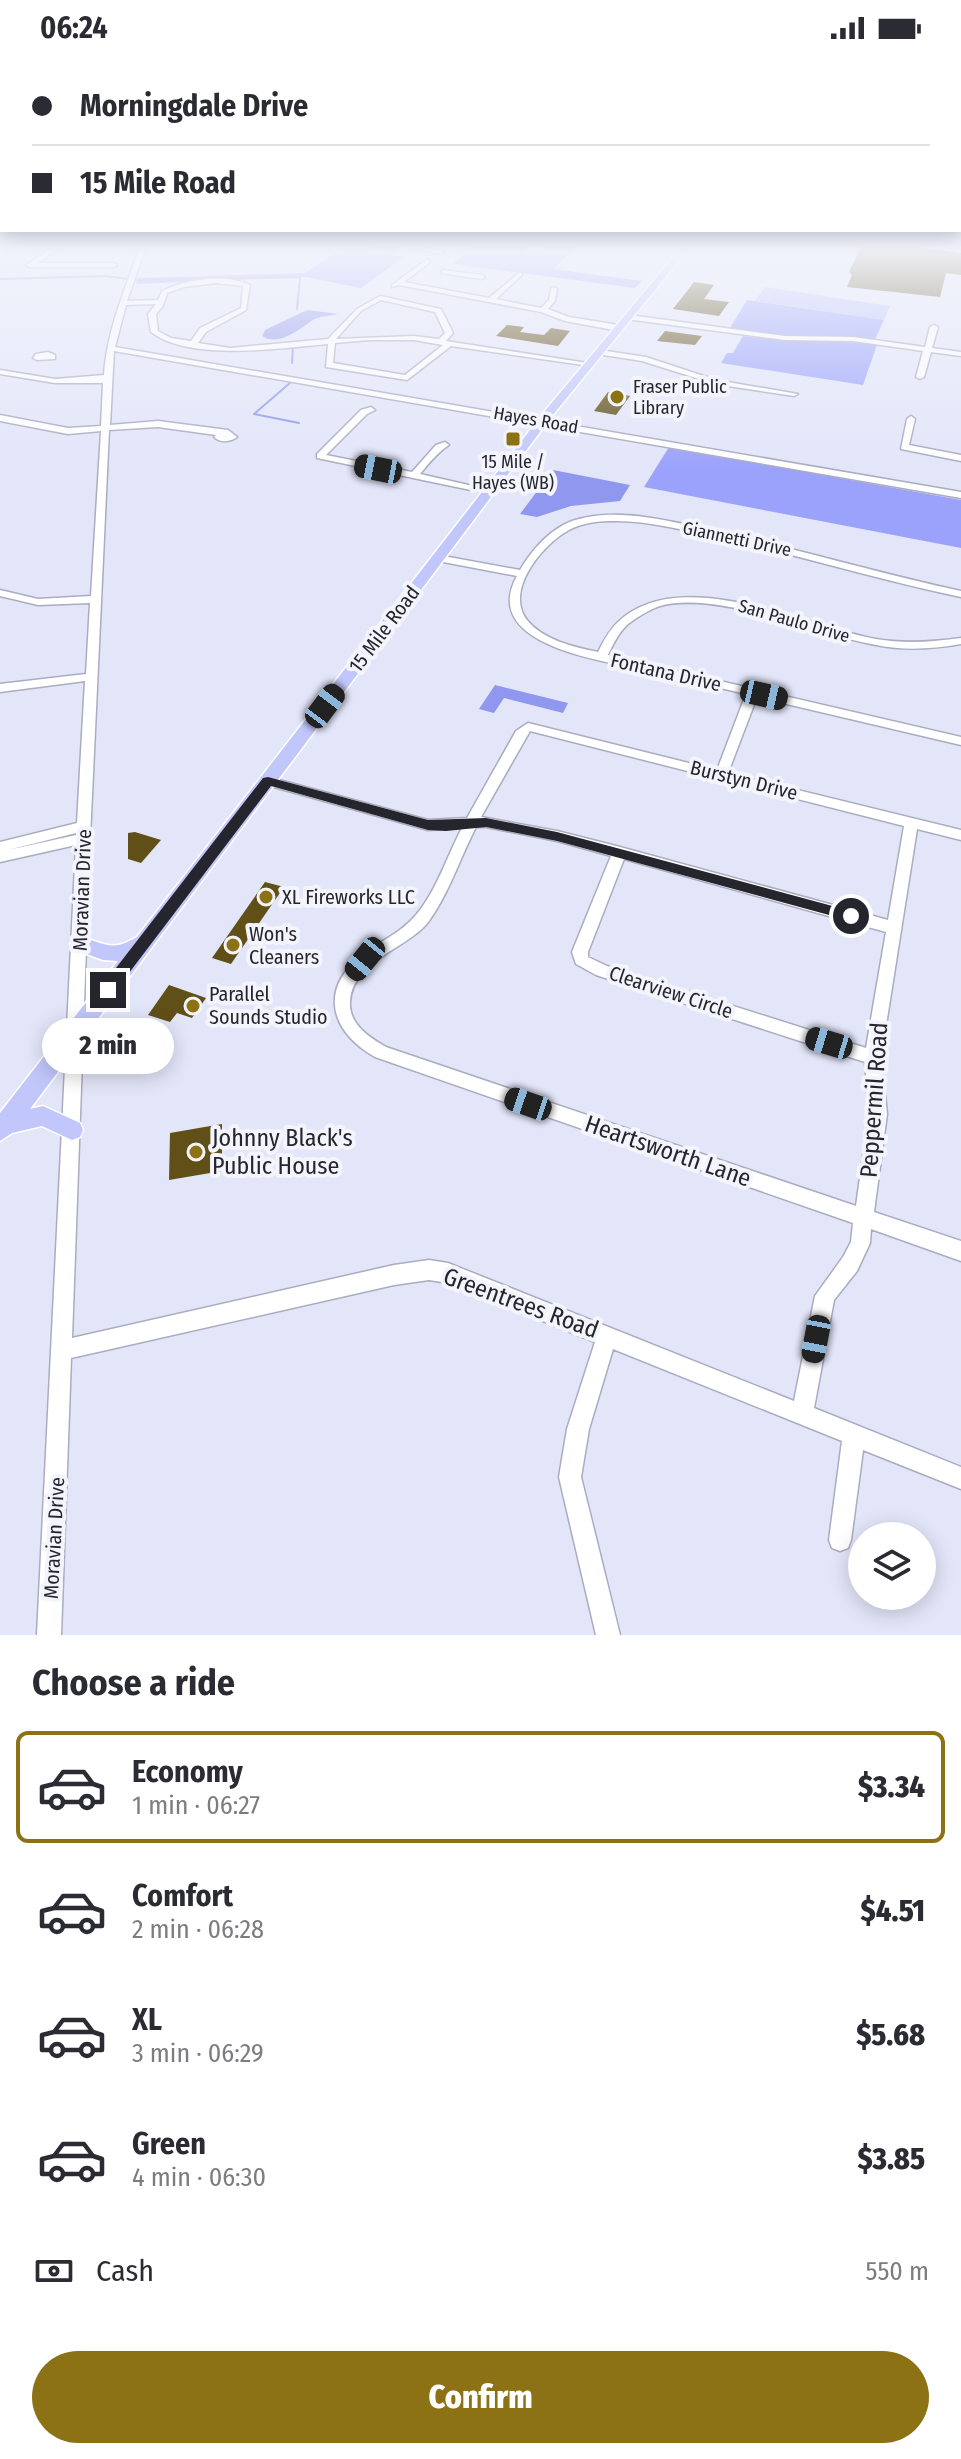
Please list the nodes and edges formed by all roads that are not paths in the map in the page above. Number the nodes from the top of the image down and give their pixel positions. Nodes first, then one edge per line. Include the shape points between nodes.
1 (119, 321) edge
2 (153, 321) edge
3 (221, 321) edge
4 (349, 321) edge
5 (443, 321) edge
6 (579, 321) edge
7 (626, 321) edge
8 (666, 321) edge
9 (620, 327) junction
10 (934, 327) dead end
11 (330, 341) junction
12 (446, 342) junction
13 (194, 343) junction
14 (110, 348) junction
15 (928, 349) junction
16 (600, 352) junction
17 (961, 354) edge
18 (33, 360) dead end
19 (590, 364) junction
20 (4, 372) edge
21 (920, 377) dead end
22 (108, 379) junction
23 (794, 394) dead end
24 (366, 410) dead end
25 (0, 418) edge
26 (911, 419) dead end
27 (543, 421) junction
28 (105, 429) junction
29 (219, 434) dead end
30 (441, 445) dead end
31 (961, 458) edge
32 (413, 476) junction
33 (490, 491) junction
34 (961, 495) edge
35 (442, 554) junction
36 (524, 570) junction
37 (0, 593) edge
38 (961, 594) edge
39 (96, 599) junction
40 (961, 641) edge
41 (601, 657) junction
42 (92, 677) junction
43 (0, 688) edge
44 (753, 692) junction
45 (961, 741) edge
46 (721, 775) junction
47 (268, 781) junction
48 (911, 823) junction
49 (471, 824) junction
50 (83, 832) junction
51 (961, 835) edge
52 (0, 847) edge
53 (620, 852) junction
54 (0, 857) edge
55 (894, 928) junction
56 (148, 938) junction
57 (80, 944) junction
58 (77, 1030) junction
59 (873, 1057) junction
60 (2, 1128) edge
61 (72, 1130) junction
62 (863, 1217) junction
63 (961, 1251) edge
64 (607, 1335) junction
65 (63, 1350) junction
66 (802, 1414) junction
67 (854, 1435) junction
68 (961, 1478) edge
69 (840, 1540) dead end
70 (49, 1635) edge
71 (608, 1635) edge

1 - 14 street, Moravian Drive
2 - 13 street via 155,332 169,340
3 - 13 street via 203,330
4 - 11 street
5 - 12 street via 449,333
6 - 9 street
7 - 9 main road, 15 Mile Road
8 - 15 street via 785,338 847,338
9 - 16 main road, 15 Mile Road
10 - 15 street
11 - 12 street via 384,337
11 - 12 street via 330,365 404,378 414,376
11 - 13 street via 238,350
12 - 19 street
14 - 22 street, Moravian Drive
14 - 27 street, Hayes Road
15 - 17 street
15 - 21 street
16 - 19 main road, 15 Mile Road
16 - 23 street via 643,359 715,382
18 - 20 street
19 - 27 main road, 15 Mile Road
20 - 22 street via 55,381
22 - 28 street, Moravian Drive
24 - 32 street via 320,456
25 - 28 street via 63,430
26 - 31 street via 904,447
27 - 33 main road, 15 Mile Road
27 - 34 street, Hayes Road
28 - 29 street via 158,424
28 - 39 street, Moravian Drive
30 - 32 street
32 - 33 street
33 - 35 main road, 15 Mile Road
35 - 36 street
35 - 47 main road, 15 Mile Road
36 - 38 street, Giannetti Drive via 553,534 585,521 616,518 777,546
36 - 41 street, Fontana Drive via 513,603 526,625 556,644
37 - 39 street via 38,602
39 - 42 street, Moravian Drive
40 - 41 street, San Paulo Drive via 935,647 892,646 733,603 694,599 654,606 630,617
41 - 44 street, Fontana Drive
42 - 43 street
42 - 50 street, Moravian Drive
44 - 45 street, Fontana Drive
44 - 46 street
46 - 48 street, Burstyn Drive
46 - 49 street, Burstyn Drive via 528,727
47 - 49 street via 410,821 446,827
47 - 56 main road, 15 Mile Road
48 - 51 street, Burstyn Drive
48 - 55 street, Peppermil Road
49 - 53 street via 514,827
49 - 62 street, Heartsworth Lane via 423,917 365,959 350,979 341,998 344,1016 362,1042 413,1065
50 - 52 street
50 - 54 street
50 - 57 street, Moravian Drive
53 - 55 street
53 - 59 street, Clearview Circle via 581,960
55 - 59 street, Peppermil Road
56 - 57 main road via 114,954
56 - 58 main road, 15 Mile Road
57 - 58 street, Moravian Drive
58 - 60 main road, 15 Mile Road
58 - 61 street, Moravian Drive
59 - 62 street, Peppermil Road via 878,1114
60 - 61 main road via 43,1116
61 - 65 street, Moravian Drive
62 - 63 street, Heartsworth Lane
62 - 66 street, Peppermil Road via 857,1252 825,1296
64 - 65 street, Greentrees Road via 478,1283 429,1270
64 - 66 street, Greentrees Road
64 - 71 street via 578,1429 570,1477
65 - 70 street, Moravian Drive
66 - 67 street, Greentrees Road
67 - 68 street, Greentrees Road
67 - 69 street

